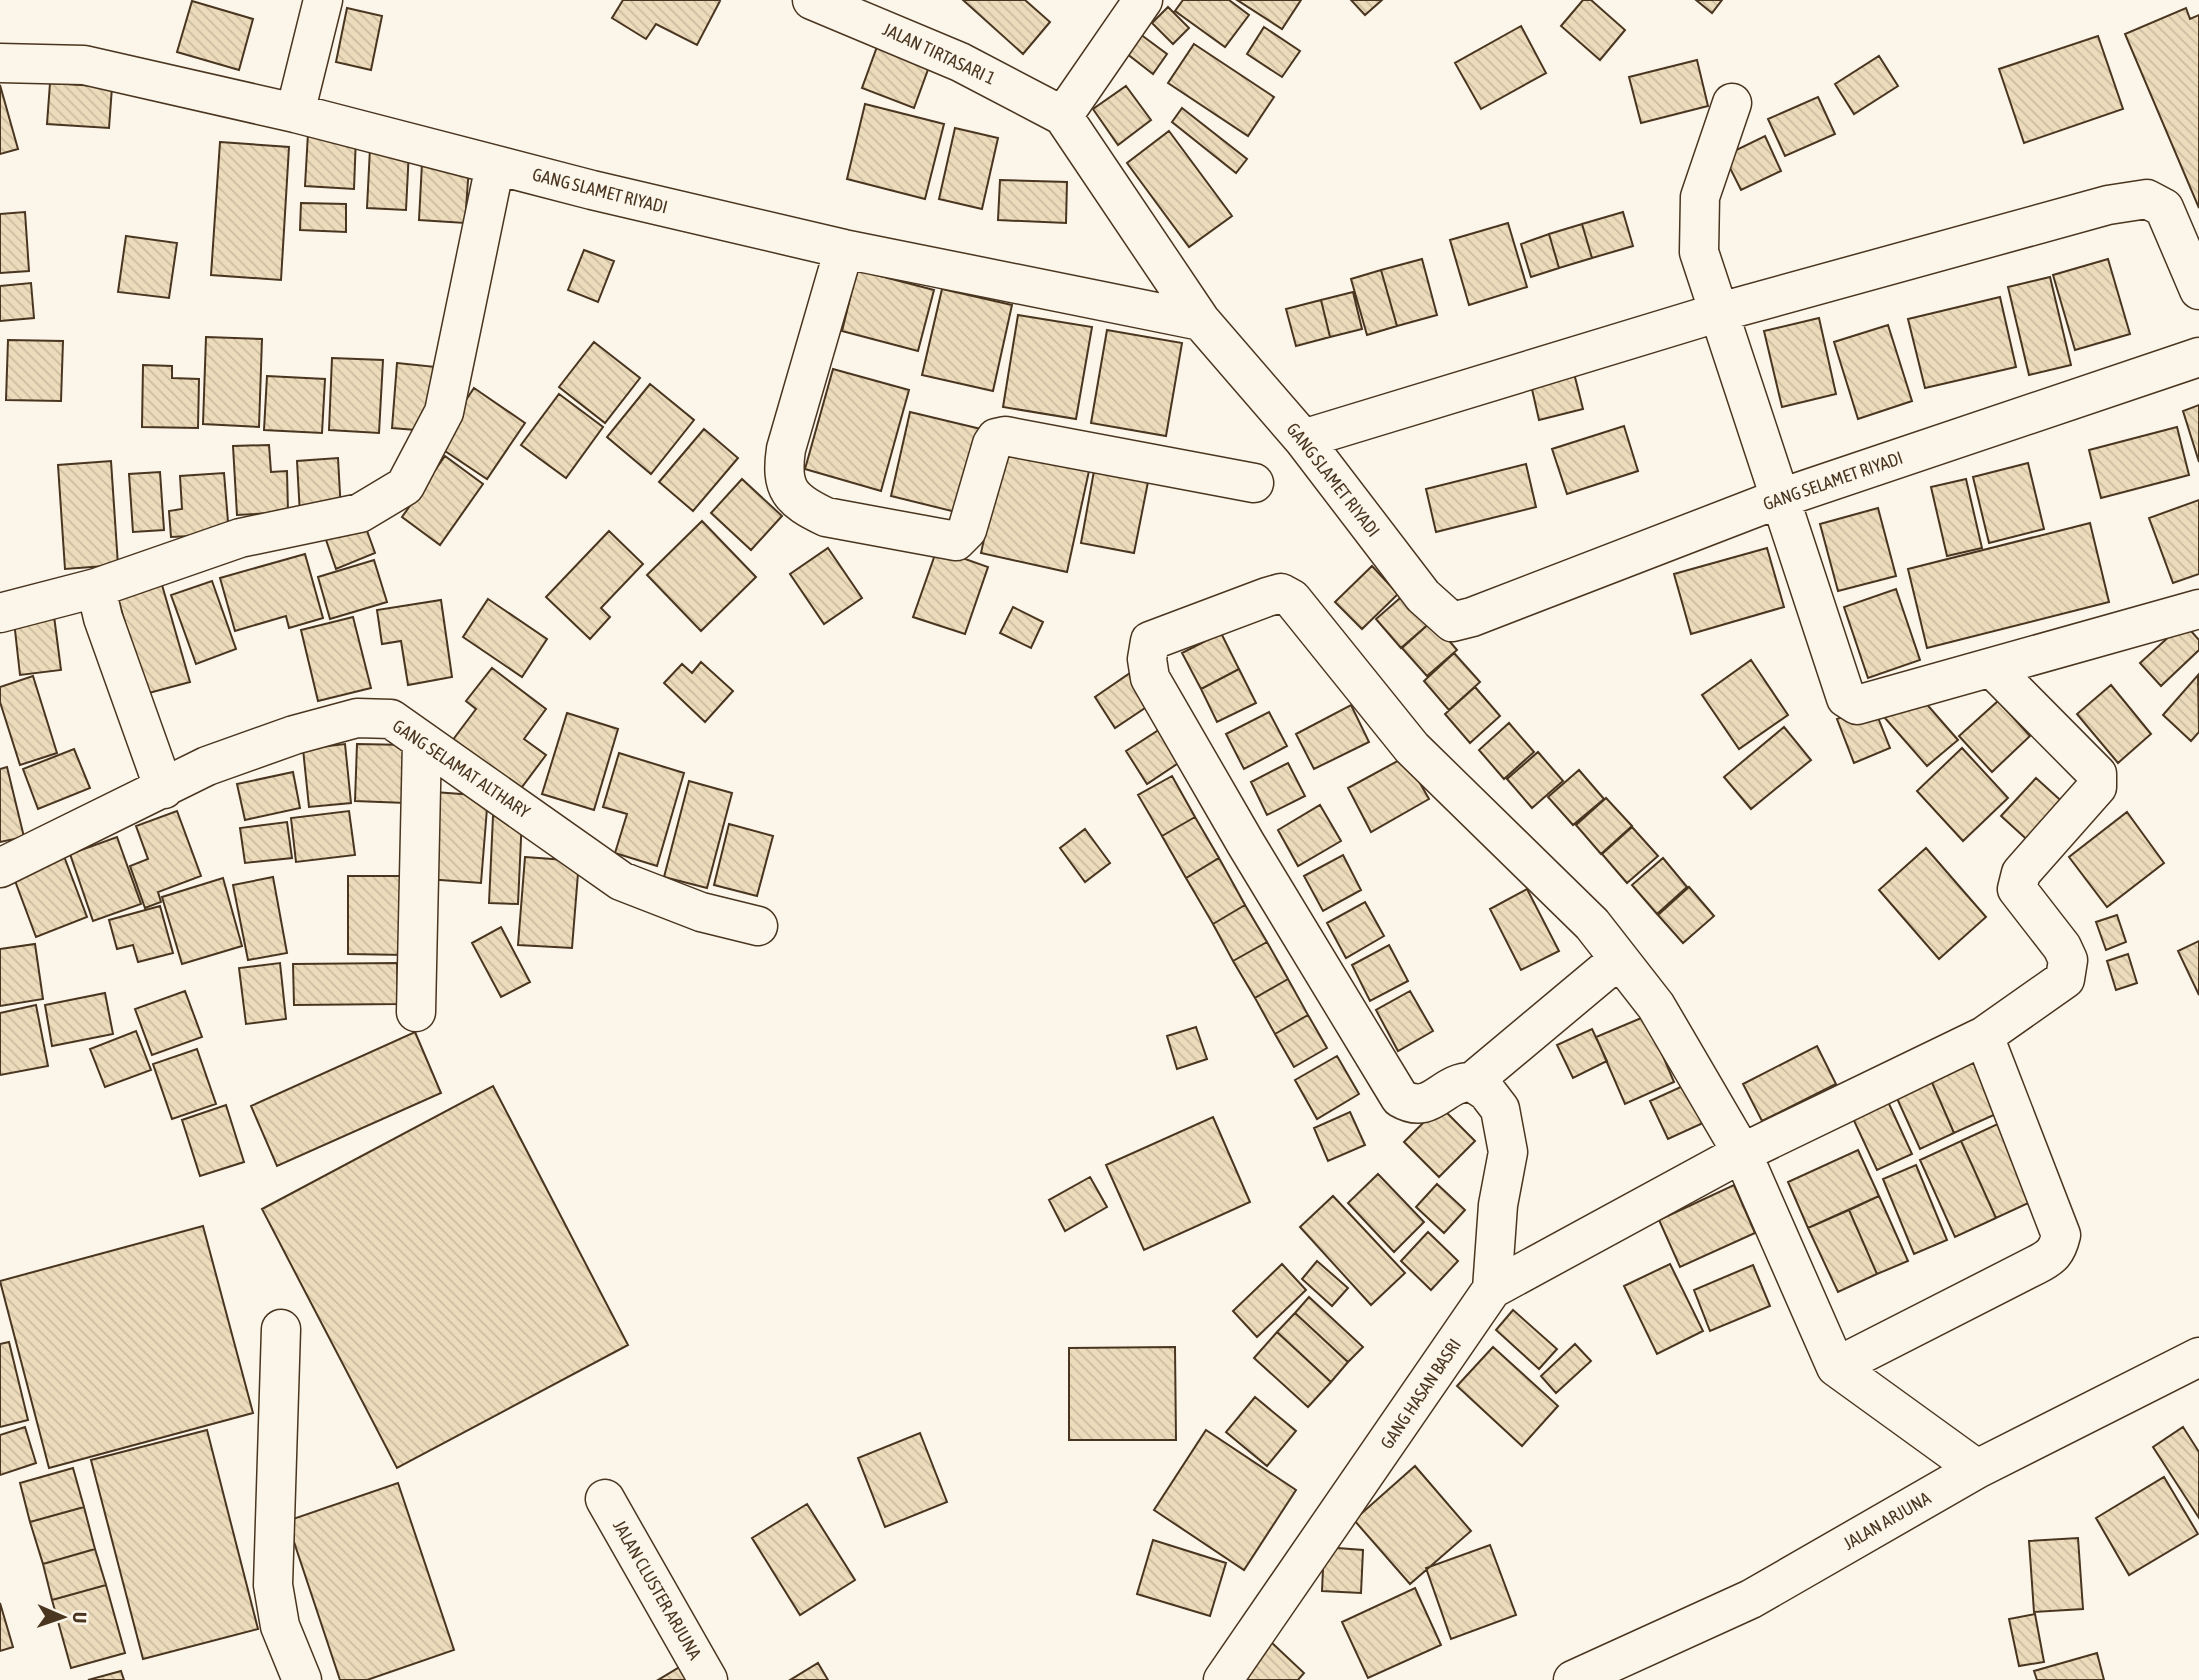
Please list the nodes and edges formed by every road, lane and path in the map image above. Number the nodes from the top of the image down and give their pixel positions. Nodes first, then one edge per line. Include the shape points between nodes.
1 (323, 0) edge
2 (812, 0) edge
3 (1143, 0) edge
4 (0, 63) edge
5 (1732, 103) dead end
6 (295, 113) junction
7 (1063, 116) junction
8 (495, 165) junction
9 (844, 249) junction
10 (2199, 290) edge
11 (1720, 312) junction
12 (1201, 320) junction
13 (2199, 357) edge
14 (1303, 439) junction
15 (1254, 483) dead end
16 (1779, 499) junction
17 (96, 588) junction
18 (2199, 609) edge
19 (0, 613) edge
20 (1472, 617) joint
21 (1992, 668) junction
22 (422, 742) junction
23 (164, 789) junction
24 (0, 869) edge
25 (758, 926) dead end
26 (1619, 959) junction
27 (416, 1012) dead end
28 (1984, 1036) junction
29 (1472, 1082) junction
30 (1742, 1153) junction
31 (1492, 1289) junction
32 (281, 1329) dead end
33 (2199, 1357) edge
34 (1836, 1367) junction
35 (1977, 1469) junction
36 (606, 1499) dead end
37 (302, 1680) edge
38 (708, 1680) edge
39 (1223, 1680) edge
40 (1573, 1680) edge

1 - 6 street
2 - 7 street, JALAN TIRTASARI 1 via 961,62
3 - 7 street
4 - 6 street, GANG SLAMET RIYADI via 84,65
5 - 11 street via 1700,197 1697,226 1699,252
6 - 8 street, GANG SLAMET RIYADI
7 - 12 street, GANG SLAMET RIYADI
8 - 9 street, GANG SLAMET RIYADI
8 - 17 street via 444,412 405,486 360,513 240,538
9 - 12 street, GANG SLAMET RIYADI
9 - 15 street via 786,449 784,480 790,495 806,508 826,517 956,541 967,530 992,444 1005,436
10 - 11 street via 2164,208 2147,199 2108,205
11 - 14 street
11 - 16 street
12 - 14 street, GANG SLAMET RIYADI
13 - 16 street, GANG SELAMET RIYADI
14 - 20 street, GANG SLAMET RIYADI via 1423,596 1452,621
16 - 20 street, GANG SELAMET RIYADI
16 - 21 street via 1846,698 1852,704
17 - 19 street
17 - 23 street
18 - 21 street
21 - 28 street via 2097,774 2097,787 2021,873 2017,889 2062,947 2068,960 2065,979
22 - 23 street, GANG SELAMAT ALTHARY via 391,719 357,718 206,766
22 - 25 street, GANG SELAMAT ALTHARY via 621,881 701,912
22 - 27 street
23 - 24 street, GANG SELAMAT ALTHARY
26 - 29 street
26 - 29 street via 1592,924 1412,748 1292,599 1281,593 1267,597 1150,641 1150,678 1400,1098 1422,1105 1463,1082
26 - 30 street via 1656,1006
28 - 30 street
28 - 34 street via 2061,1235 2058,1249 2036,1265
29 - 31 street via 1500,1109 1508,1152 1498,1205
30 - 31 street
30 - 34 street
31 - 39 street, GANG HASAN BASRI
32 - 37 street via 273,1585 281,1626
33 - 35 street, JALAN ARJUNA
34 - 35 street
35 - 40 street, JALAN ARJUNA via 1751,1599
36 - 38 street, JALAN CLUSTER ARJUNA

